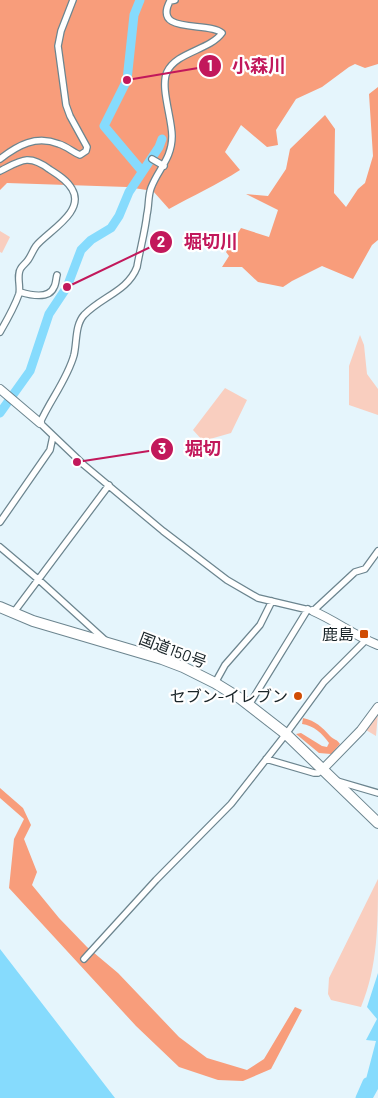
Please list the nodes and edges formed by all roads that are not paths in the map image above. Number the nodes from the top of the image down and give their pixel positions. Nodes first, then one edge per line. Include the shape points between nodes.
1 (73, 0) edge
2 (175, 0) edge
3 (0, 159) edge
4 (152, 159) dead end
5 (164, 166) junction
6 (0, 171) edge
7 (57, 274) dead end
8 (20, 292) junction
9 (0, 332) edge
10 (0, 389) edge
11 (40, 424) junction
12 (53, 436) junction
13 (109, 485) junction
14 (0, 522) edge
15 (0, 547) edge
16 (378, 551) edge
17 (39, 580) junction
18 (272, 601) junction
19 (0, 606) edge
20 (310, 610) junction
21 (14, 612) junction
22 (366, 640) junction
23 (107, 642) junction
24 (378, 645) edge
25 (215, 683) junction
26 (249, 705) junction
27 (378, 707) edge
28 (286, 734) junction
29 (266, 759) junction
30 (324, 769) junction
31 (335, 780) junction
32 (378, 793) edge
33 (378, 823) edge
34 (84, 959) dead end

1 - 3 street via 60,30 58,46 66,105 87,147 86,151 80,155 59,144 35,140
2 - 5 street via 170,1 167,14 175,24 206,27 222,33 214,41 178,60 166,73 172,140
4 - 5 street
5 - 11 street via 151,188 134,275 81,320 74,354
6 - 8 street via 21,160 32,160 48,168 73,190 72,209 60,225 35,246 19,271
7 - 8 street via 54,287 48,294 31,296
8 - 9 street
10 - 11 street
11 - 12 street
12 - 13 street
12 - 14 street via 50,450
13 - 17 street
13 - 18 street via 227,580 258,598
15 - 17 street
16 - 20 street via 365,569 355,572
17 - 21 street
17 - 23 street
18 - 20 street
18 - 25 street via 260,625 225,665
19 - 21 highway, 国道150号
20 - 22 street via 334,620
20 - 26 street
21 - 23 highway, 国道150号
22 - 24 street
22 - 28 street via 324,682
23 - 25 highway, 国道150号 via 183,667
25 - 26 highway, 国道150号
26 - 28 highway, 国道150号
27 - 30 street
28 - 29 street
28 - 30 highway, 国道150号
29 - 30 street via 314,773
29 - 34 street via 231,804
30 - 31 highway, 国道150号
31 - 32 street
31 - 33 highway, 国道150号

